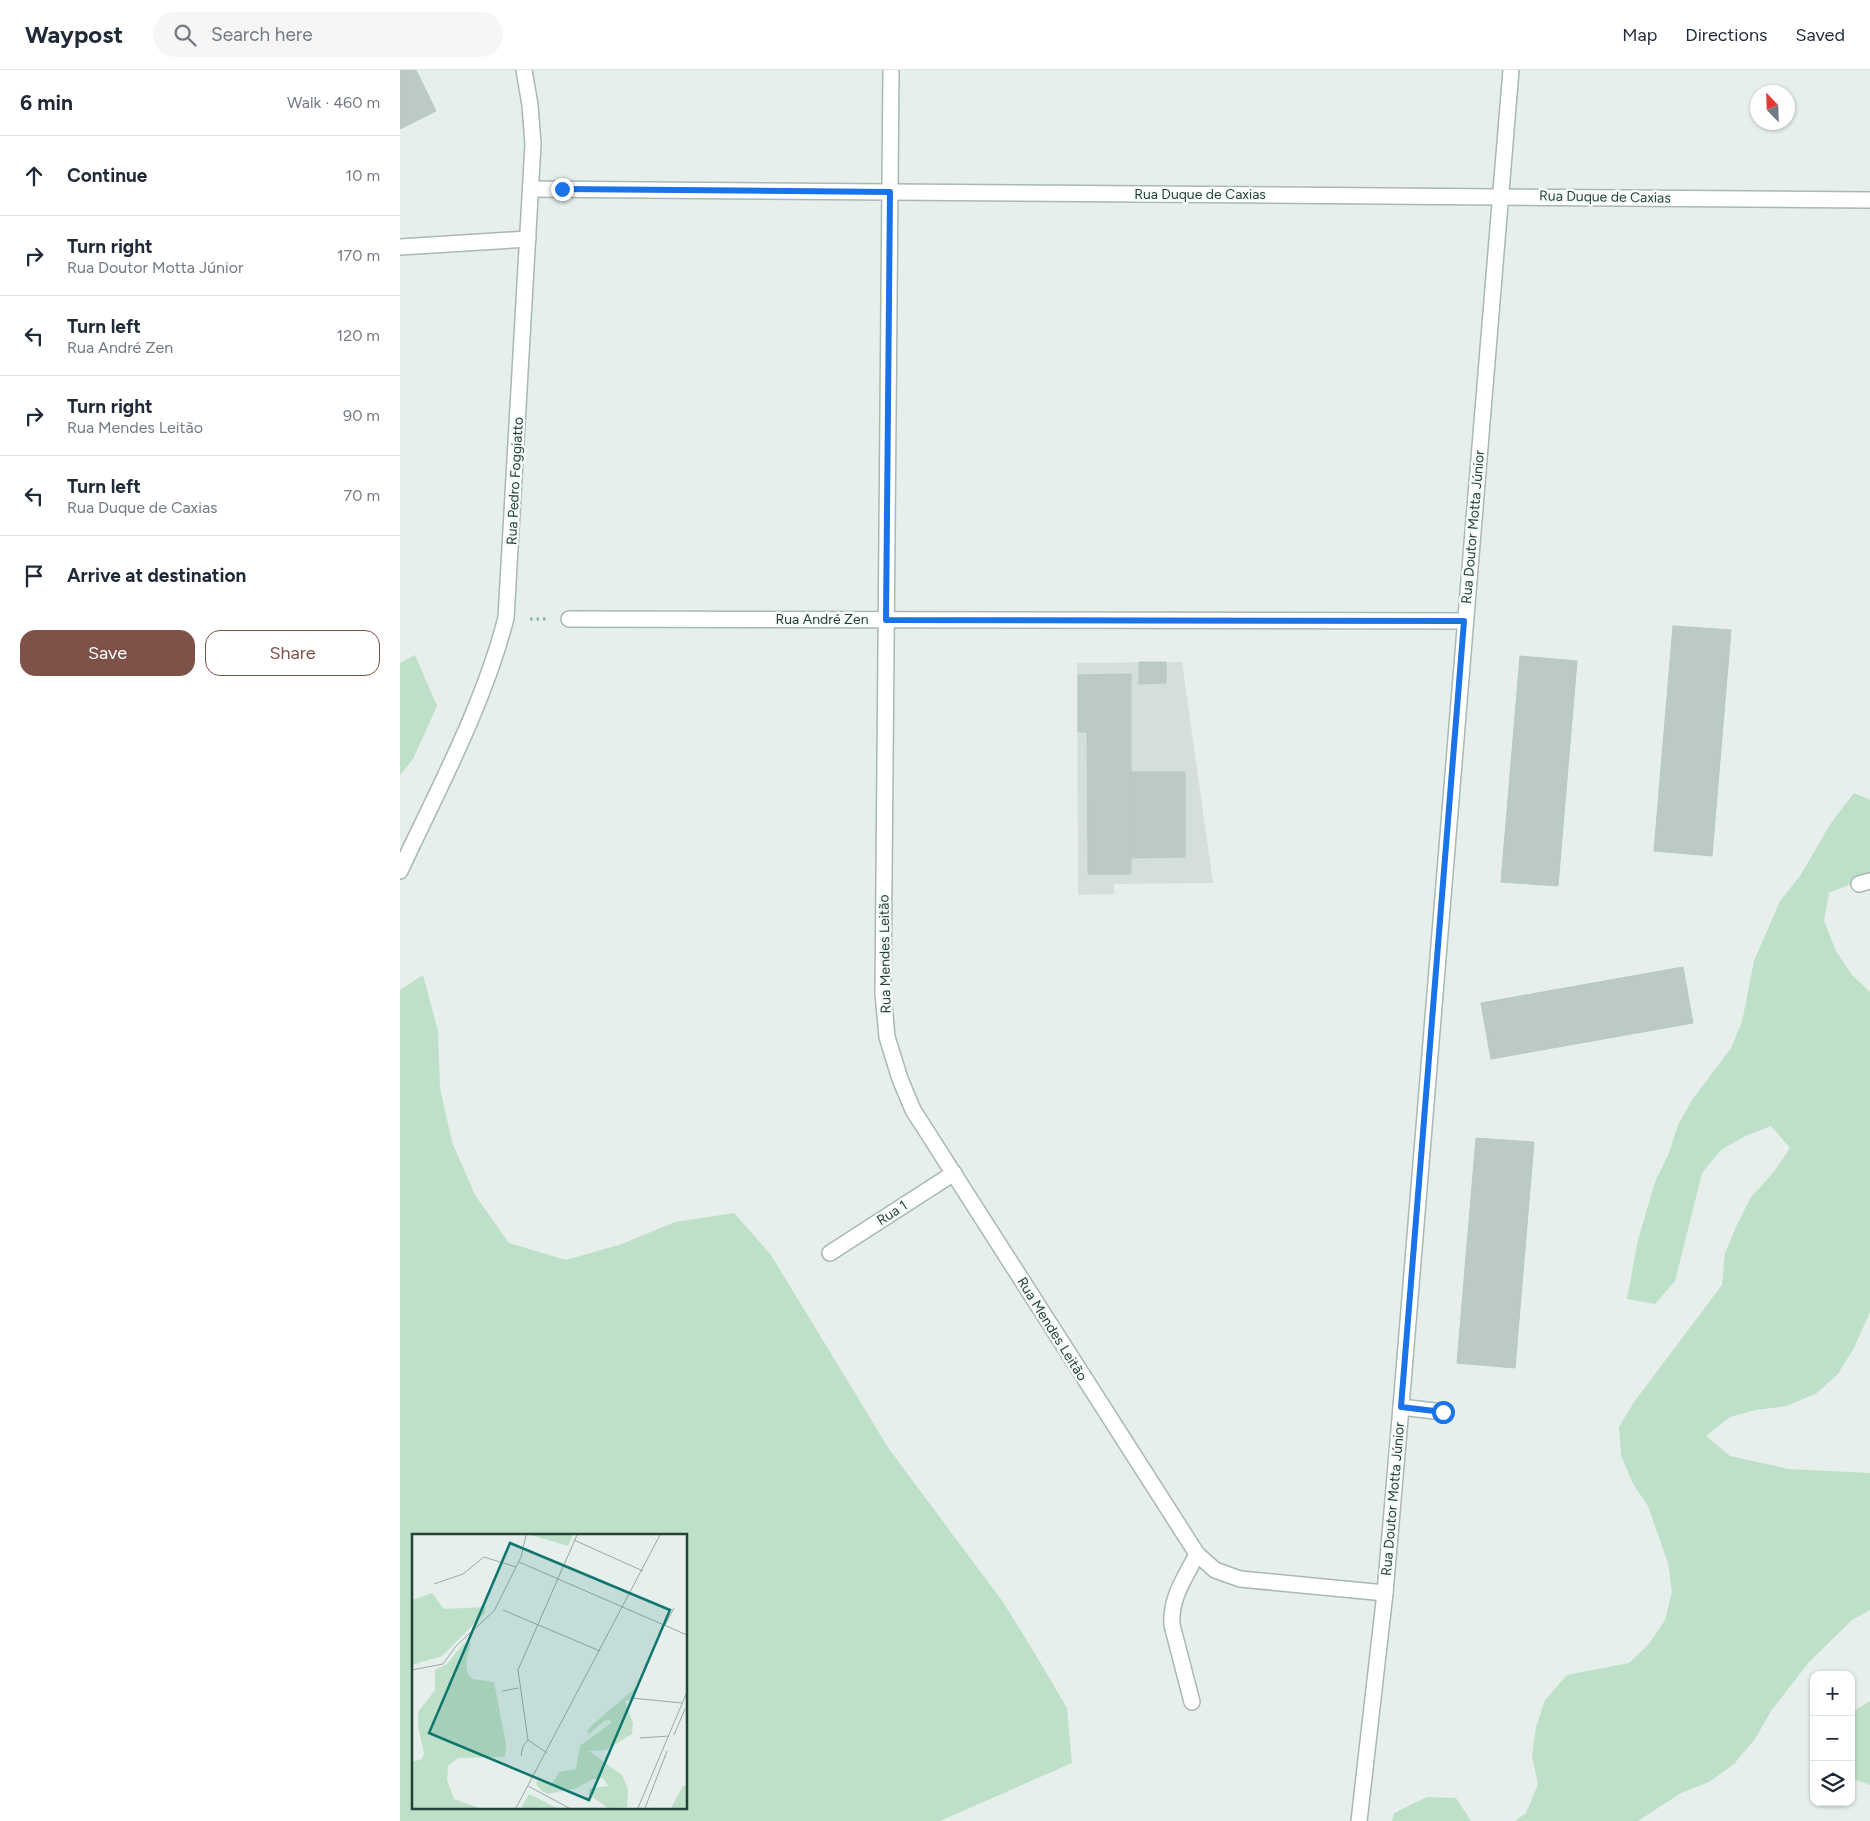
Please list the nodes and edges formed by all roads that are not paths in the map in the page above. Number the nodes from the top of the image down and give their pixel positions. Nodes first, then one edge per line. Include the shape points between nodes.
1 (524, 70) edge
2 (891, 70) edge
3 (1511, 70) edge
4 (531, 189) junction
5 (890, 192) junction
6 (1501, 197) junction
7 (1870, 200) edge
8 (528, 238) junction
9 (400, 246) edge
10 (569, 619) road end
11 (886, 620) junction
12 (1464, 621) junction
13 (400, 871) edge
14 (954, 1173) junction
15 (830, 1253) dead end
16 (1401, 1407) junction
17 (1443, 1412) dead end
18 (1197, 1554) junction
19 (1384, 1593) junction
20 (1192, 1702) dead end
21 (1360, 1821) edge

1 - 4 street, Rua Pedro Foggiatto via 533,144
2 - 5 street, Rua Mendes Leitão
3 - 6 street, Rua Doutor Motta Júnior
4 - 5 street, Rua Duque de Caxias
4 - 8 street, Rua Pedro Foggiatto
5 - 6 street, Rua Duque de Caxias
5 - 11 street, Rua Mendes Leitão
6 - 7 street, Rua Duque de Caxias
6 - 12 street, Rua Doutor Motta Júnior
8 - 9 street
8 - 13 street, Rua Pedro Foggiatto via 506,618 483,691
10 - 11 street, Rua André Zen
11 - 12 street, Rua André Zen
11 - 14 street, Rua Mendes Leitão via 883,993 887,1037 914,1110
12 - 16 street, Rua Doutor Motta Júnior
14 - 15 street, Rua 1
14 - 18 street, Rua Mendes Leitão
16 - 17 street
16 - 19 street, Rua Doutor Motta Júnior
18 - 19 street, Rua Mendes Leitão via 1215,1570 1240,1579
18 - 20 street via 1174,1598 1171,1613
19 - 21 street, Rua Doutor Motta Júnior

